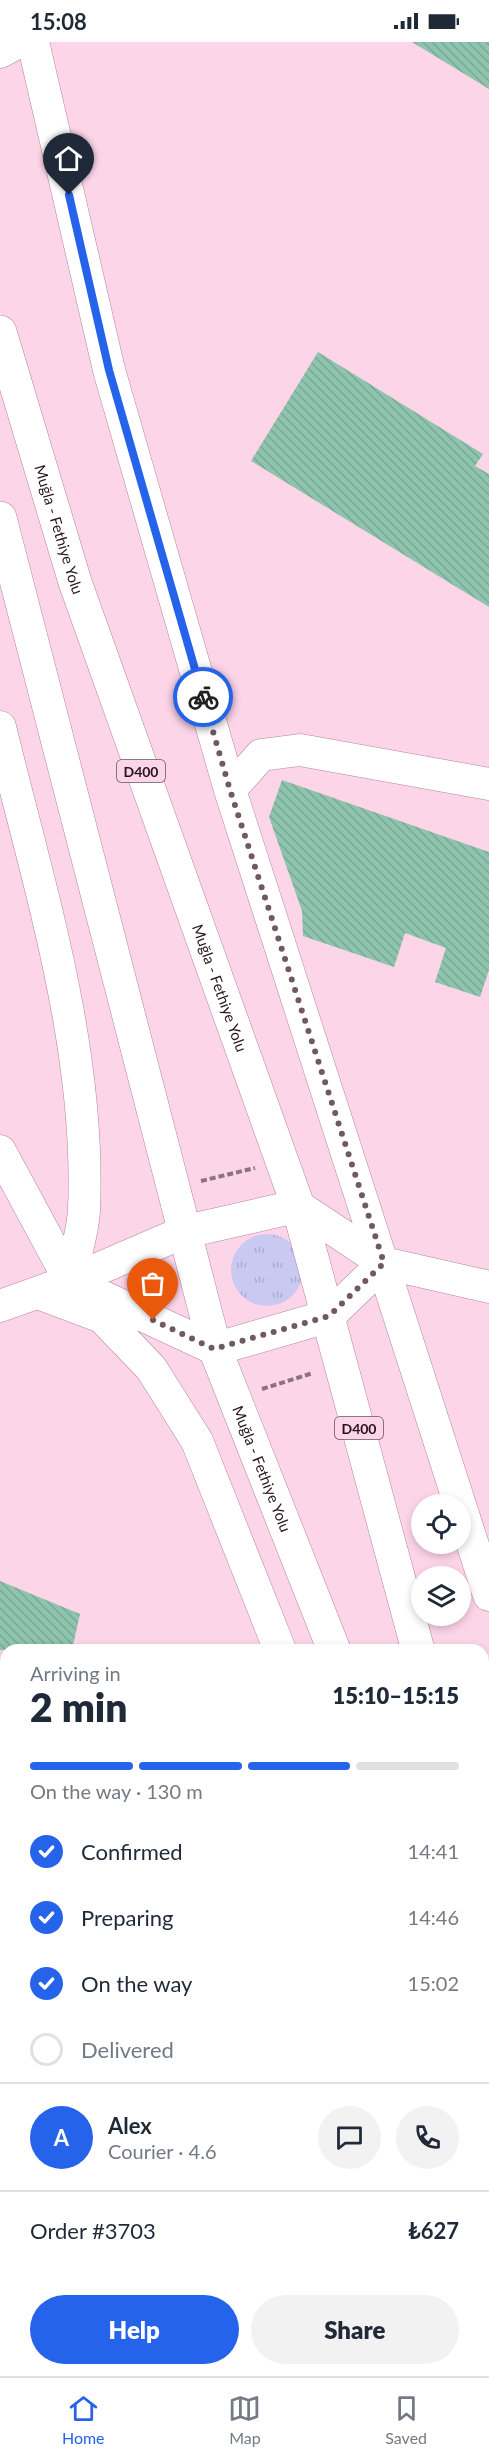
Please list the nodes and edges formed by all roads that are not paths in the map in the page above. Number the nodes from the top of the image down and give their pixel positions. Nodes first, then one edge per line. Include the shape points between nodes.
1 (18, 42) edge
2 (33, 42) edge
3 (0, 52) edge
4 (0, 332) edge
5 (0, 518) edge
6 (0, 728) edge
7 (489, 784) edge
8 (230, 790) junction
9 (0, 1151) edge
10 (298, 1206) junction
11 (184, 1232) junction
12 (384, 1263) junction
13 (70, 1281) junction
14 (489, 1287) edge
15 (38, 1293) junction
16 (0, 1306) edge
17 (329, 1316) junction
18 (214, 1349) junction
19 (489, 1594) edge
20 (278, 1644) edge
21 (332, 1644) edge
22 (416, 1644) edge

1 - 3 street
2 - 8 street via 109,370
4 - 10 highway, Muğla - Fethiye Yolu / D400 via 75,582
5 - 11 highway, Muğla - Fethiye Yolu
6 - 13 street via 68,1012 84,1130 84,1213
7 - 8 street via 300,750 261,755
8 - 12 street
9 - 13 street
10 - 11 highway
10 - 12 street
10 - 17 highway, Muğla - Fethiye Yolu / D400
11 - 13 street
11 - 18 highway, Muğla - Fethiye Yolu
12 - 14 street
12 - 17 street
12 - 19 street
13 - 15 street
13 - 18 street
15 - 16 street
15 - 20 street via 102,1317 151,1368 197,1441
17 - 18 highway
17 - 22 highway, Muğla - Fethiye Yolu / D400
18 - 21 highway, Muğla - Fethiye Yolu

